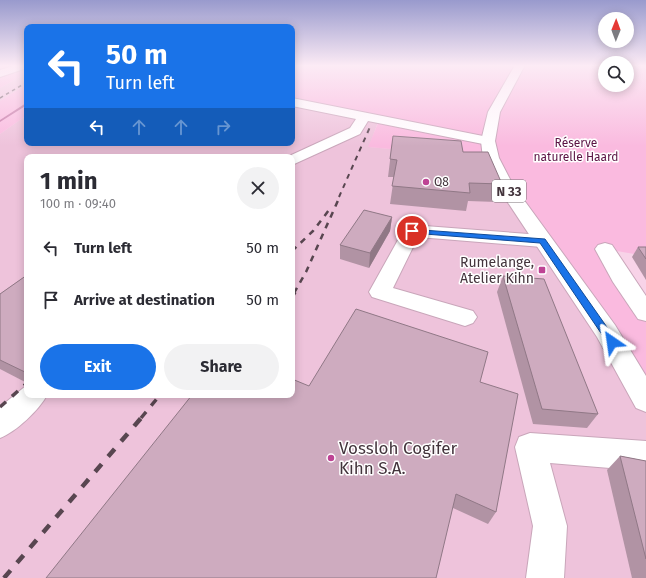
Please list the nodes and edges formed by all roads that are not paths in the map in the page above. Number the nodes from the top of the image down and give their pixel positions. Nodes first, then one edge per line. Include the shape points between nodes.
1 (505, 92) edge
2 (295, 103) edge
3 (364, 116) junction
4 (488, 141) junction
5 (295, 159) edge
6 (542, 241) junction
7 (605, 249) dead end
8 (646, 313) edge
9 (465, 317) dead end
10 (30, 398) edge
11 (646, 400) edge
12 (0, 425) edge
13 (646, 456) edge
14 (545, 578) edge

1 - 4 main road, N 33 via 494,112
2 - 3 main road
3 - 4 main road
3 - 5 main road via 355,131
4 - 6 main road, N 33 via 491,158 505,186
6 - 9 main road via 412,231 380,292
6 - 11 main road, N 33 via 606,331
7 - 8 main road
10 - 12 main road
13 - 14 main road via 530,447 550,526

